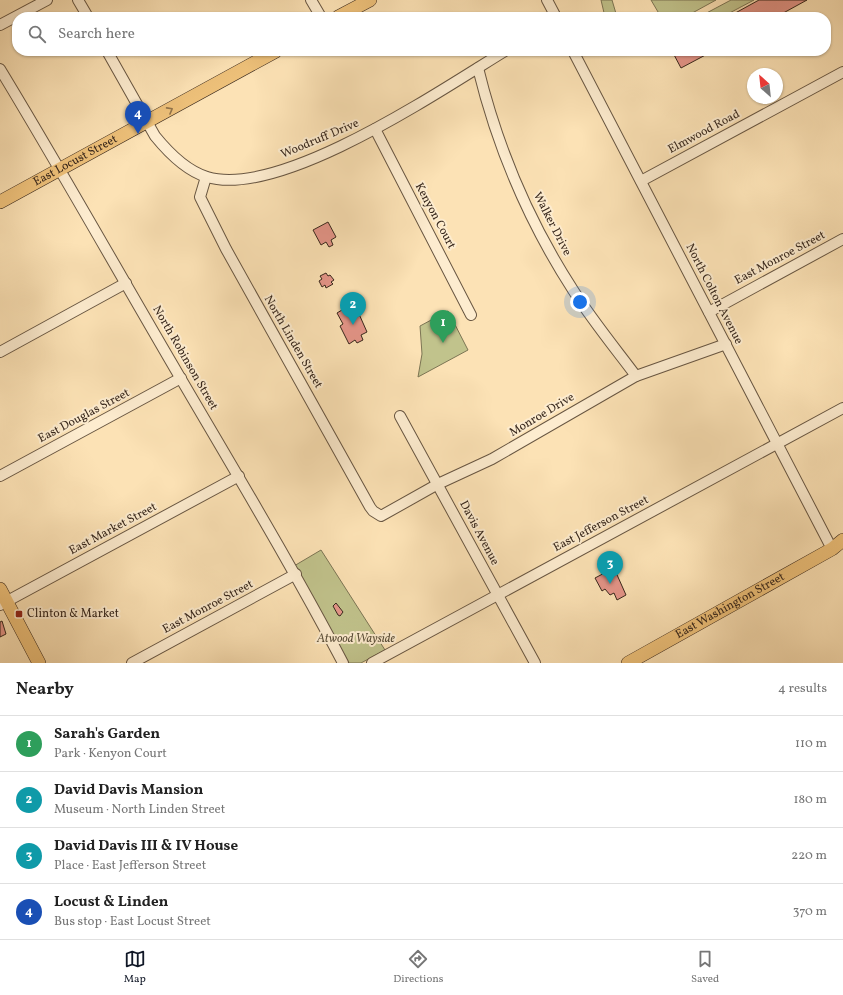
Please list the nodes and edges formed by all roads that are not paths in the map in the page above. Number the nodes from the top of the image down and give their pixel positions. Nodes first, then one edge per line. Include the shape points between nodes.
1 (48, 0) edge
2 (78, 0) edge
3 (311, 0) edge
4 (370, 0) edge
5 (547, 0) edge
6 (25, 12) edge
7 (85, 12) edge
8 (318, 12) edge
9 (347, 12) edge
10 (553, 12) edge
11 (12, 19) edge
12 (0, 25) edge
13 (110, 56) edge
14 (267, 56) edge
15 (497, 56) edge
16 (576, 56) edge
17 (478, 68) junction
18 (0, 69) edge
19 (843, 72) edge
20 (147, 122) junction
21 (375, 129) junction
22 (61, 169) junction
23 (206, 177) junction
24 (641, 181) junction
25 (0, 202) edge
26 (843, 239) edge
27 (126, 283) junction
28 (709, 312) junction
29 (472, 315) dead end
30 (726, 344) junction
31 (0, 352) edge
32 (636, 376) junction
33 (181, 378) junction
34 (843, 408) edge
35 (400, 416) dead end
36 (777, 444) junction
37 (0, 476) edge
38 (239, 476) junction
39 (438, 484) junction
40 (377, 514) joint
41 (843, 540) edge
42 (837, 548) edge
43 (296, 574) junction
44 (0, 589) edge
45 (499, 595) junction
46 (3, 603) edge
47 (39, 663) edge
48 (132, 663) edge
49 (343, 663) edge
50 (372, 663) edge
51 (535, 663) edge
52 (628, 663) edge

1 - 6 street
2 - 7 street
3 - 8 street
4 - 9 main road
5 - 10 street
11 - 12 street
13 - 20 street
20 -> 14 main road, East Locust Street
15 - 17 street, Woodruff Drive
16 - 24 street, North Colton Avenue
17 - 21 street, Woodruff Drive via 410,111
17 - 32 street, Walker Drive via 510,170 536,224 573,290
18 - 22 street, North Robinson Street
19 - 24 street, Elmwood Road
20 - 22 main road, East Locust Street
20 - 23 street, Woodruff Drive via 165,148 188,167
21 - 23 street, Woodruff Drive via 316,156 260,177 228,180
21 - 29 street, Kenyon Court
22 - 25 main road, East Locust Street
22 - 27 street, North Robinson Street
23 - 40 street, North Linden Street via 200,197 226,249 370,507
24 - 28 street, North Colton Avenue
26 - 28 street, East Monroe Street
27 - 31 street
27 - 33 street, North Robinson Street
28 - 30 street, North Colton Avenue
30 - 32 street, Monroe Drive
30 - 36 street, North Colton Avenue
32 - 39 street, Monroe Drive via 492,459
33 - 37 street, East Douglas Street
33 - 38 street, North Robinson Street
34 - 36 street, East Jefferson Street
35 - 39 street, Davis Avenue
36 - 42 street, North Colton Avenue
36 - 45 street, East Jefferson Street
38 - 43 street, North Robinson Street
38 - 46 street, East Market Street
39 - 40 street, Monroe Drive via 387,514
39 - 45 street, Davis Avenue via 491,585
41 - 42 main road, East Washington Street
42 - 52 main road, East Washington Street
43 - 48 street, East Monroe Street
43 - 49 street, North Robinson Street
44 - 46 main road
45 - 50 street, East Jefferson Street
45 - 51 street, Davis Avenue
46 - 47 main road

